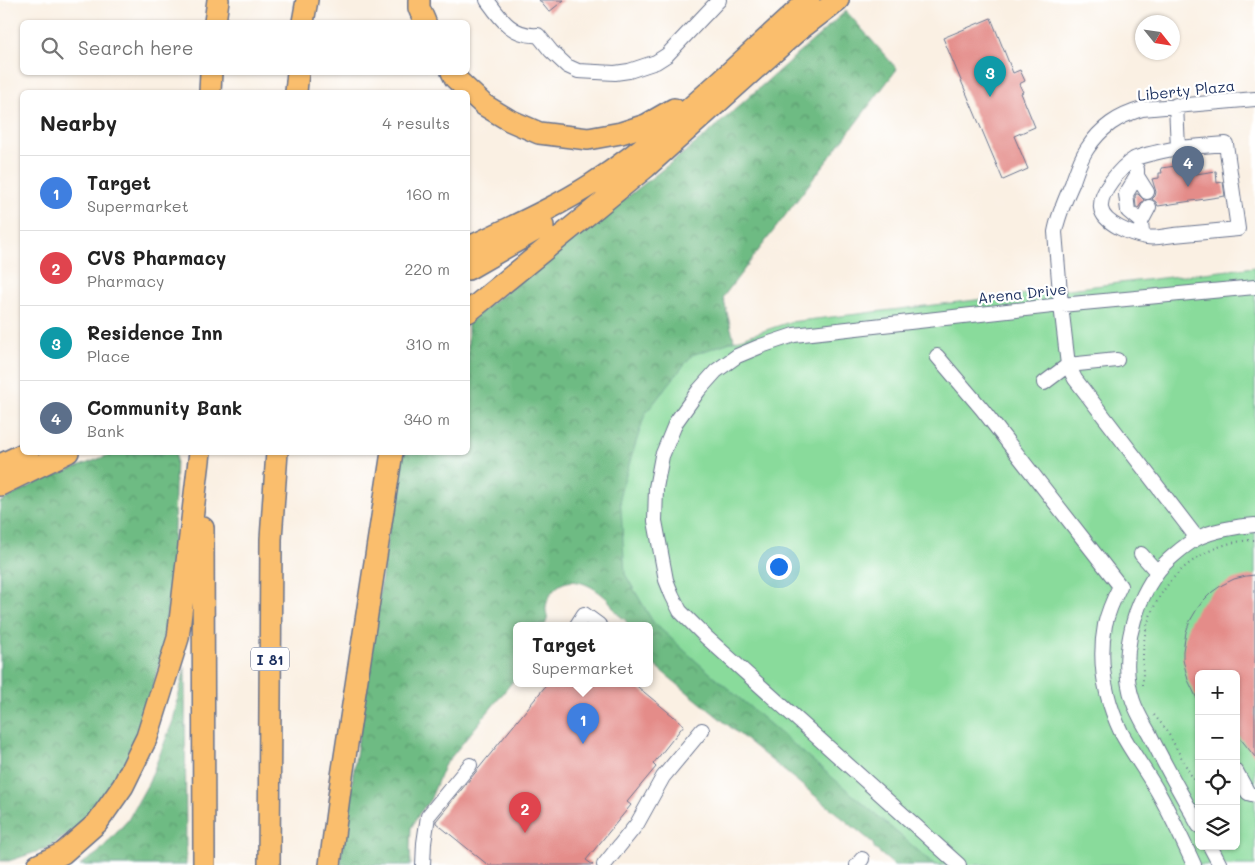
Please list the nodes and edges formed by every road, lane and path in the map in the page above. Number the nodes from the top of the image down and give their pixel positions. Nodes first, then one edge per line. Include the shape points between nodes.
1 (218, 0) edge
2 (307, 0) edge
3 (419, 0) edge
4 (487, 0) edge
5 (719, 0) edge
6 (809, 0) edge
7 (838, 0) edge
8 (215, 20) edge
9 (303, 20) edge
10 (425, 20) edge
11 (773, 43) junction
12 (211, 75) edge
13 (298, 75) edge
14 (454, 75) edge
15 (210, 90) edge
16 (296, 90) edge
17 (467, 90) edge
18 (470, 92) edge
19 (1255, 99) edge
20 (1176, 105) junction
21 (1178, 148) junction
22 (1136, 158) junction
23 (1137, 176) junction
24 (1147, 192) dead end
25 (1149, 207) dead end
26 (1141, 222) junction
27 (1143, 236) junction
28 (470, 247) edge
29 (470, 268) edge
30 (1255, 287) edge
31 (1061, 305) junction
32 (470, 310) edge
33 (937, 356) dead end
34 (1117, 360) dead end
35 (1068, 365) junction
36 (1044, 383) dead end
37 (22, 455) edge
38 (62, 455) edge
39 (201, 455) edge
40 (201, 455) edge
41 (277, 455) edge
42 (392, 455) edge
43 (0, 465) edge
44 (0, 485) edge
45 (1255, 525) edge
46 (1198, 538) junction
47 (1255, 540) edge
48 (1141, 554) dead end
49 (1157, 572) junction
50 (578, 622) edge
51 (594, 622) edge
52 (1143, 686) dead end
53 (1154, 715) dead end
54 (702, 730) dead end
55 (470, 765) dead end
56 (1240, 778) edge
57 (1195, 783) edge
58 (1255, 795) edge
59 (1195, 818) edge
60 (1212, 850) edge
61 (38, 865) edge
62 (204, 865) edge
63 (269, 865) edge
64 (330, 865) edge
65 (423, 865) edge
66 (604, 865) edge
67 (959, 865) edge
68 (1194, 865) edge
69 (1220, 865) edge

1 - 8 highway
2 - 9 highway
3 - 10 highway
4 - 5 lane via 513,29 530,36 538,35 567,66 578,71 615,73 642,67 667,55
6 - 11 highway
7 - 11 highway via 795,33
11 - 18 highway via 646,125 588,139 539,133 484,106
11 - 28 highway via 642,149 592,184
11 - 29 highway via 677,133 588,200
11 - 32 highway via 646,168
12 - 15 highway
13 - 16 highway
14 - 17 highway
19 - 20 lane, Liberty Plaza
20 - 21 lane
20 - 31 lane, Liberty Plaza via 1127,113 1098,134 1086,150 1057,221
21 - 22 lane
21 - 27 lane via 1226,144 1238,229
22 - 23 lane
22 - 27 lane via 1111,181 1101,208 1110,222
23 - 24 lane
23 - 26 lane via 1126,194 1128,211
25 - 26 lane
26 - 27 lane
30 - 31 lane, Arena Drive
31 - 35 lane, Liberty Plaza
31 - 67 lane, Arena Drive via 794,335 737,356 716,371 676,422 662,456 656,488 655,521 666,580 680,611
33 - 68 lane via 1120,586 1105,624 1102,650 1109,704
34 - 35 lane
35 - 36 lane
35 - 46 lane via 1075,379
37 - 43 highway
38 - 44 highway
39 - 61 highway via 178,638 147,736 123,786 97,823 63,853
40 - 62 highway
41 - 63 highway, I 81 via 271,539
42 - 64 highway
45 - 46 lane
46 - 49 lane
47 - 52 path via 1236,542 1202,555 1188,564 1161,594 1144,636
48 - 49 lane
49 - 59 lane via 1144,593 1130,631 1129,686 1133,701
50 - 51 lane via 584,614
53 - 57 path via 1166,729
54 - 66 lane via 663,776 637,824
55 - 65 lane via 428,816
56 - 58 lane via 1248,793
60 - 69 lane

